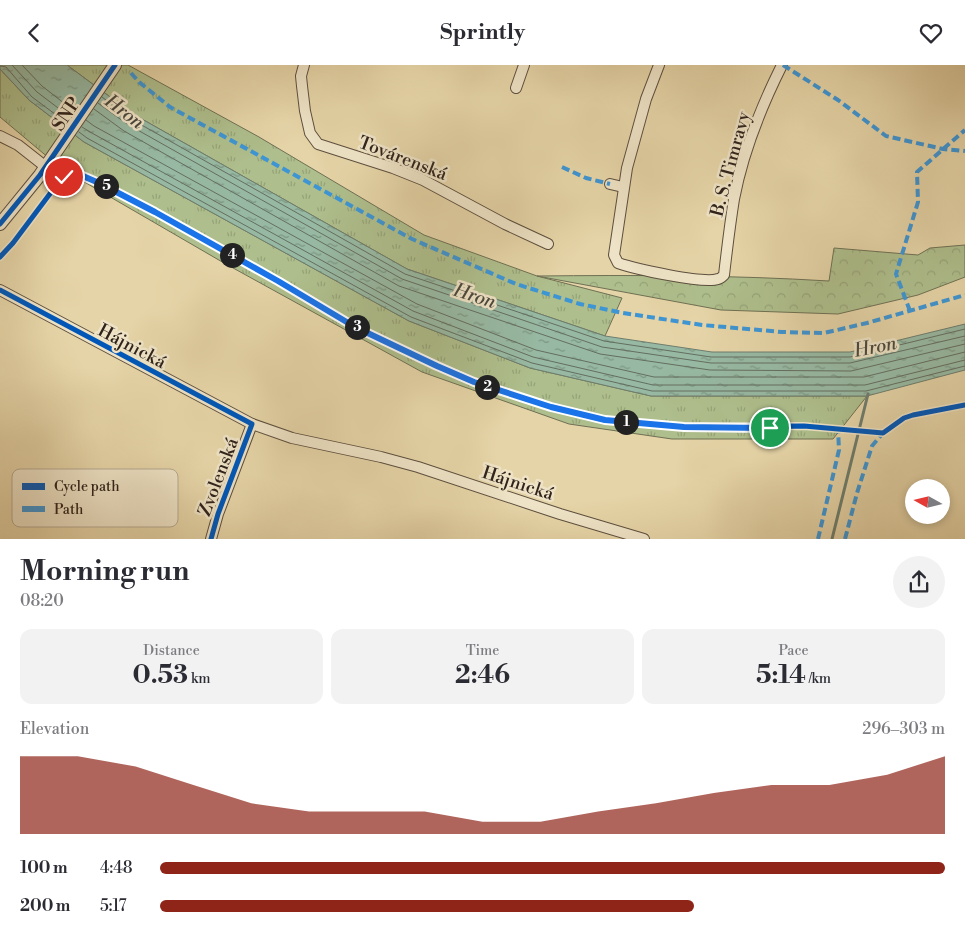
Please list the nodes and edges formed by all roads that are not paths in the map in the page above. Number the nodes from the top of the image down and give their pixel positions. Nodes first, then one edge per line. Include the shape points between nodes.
1 (115, 65) edge
2 (304, 65) edge
3 (524, 65) edge
4 (659, 65) edge
5 (782, 65) edge
6 (516, 88) dead end
7 (0, 136) edge
8 (49, 162) junction
9 (610, 184) dead end
10 (623, 187) junction
11 (0, 224) edge
12 (548, 244) dead end
13 (0, 290) edge
14 (252, 424) junction
15 (211, 539) edge
16 (644, 539) edge

1 - 8 street, SNP
2 - 12 street, Továrenská via 301,76 306,111 310,133 318,144 423,180
3 - 6 street
4 - 10 street via 640,118
5 - 10 street, B. S. Timravy via 760,114 745,159 735,197 724,275 719,279 686,278 618,263 614,255
7 - 8 street
8 - 11 street, SNP
9 - 10 street
13 - 14 street, Hájnická
14 - 15 street, Zvolenská
14 - 16 street, Hájnická via 292,438 418,467

